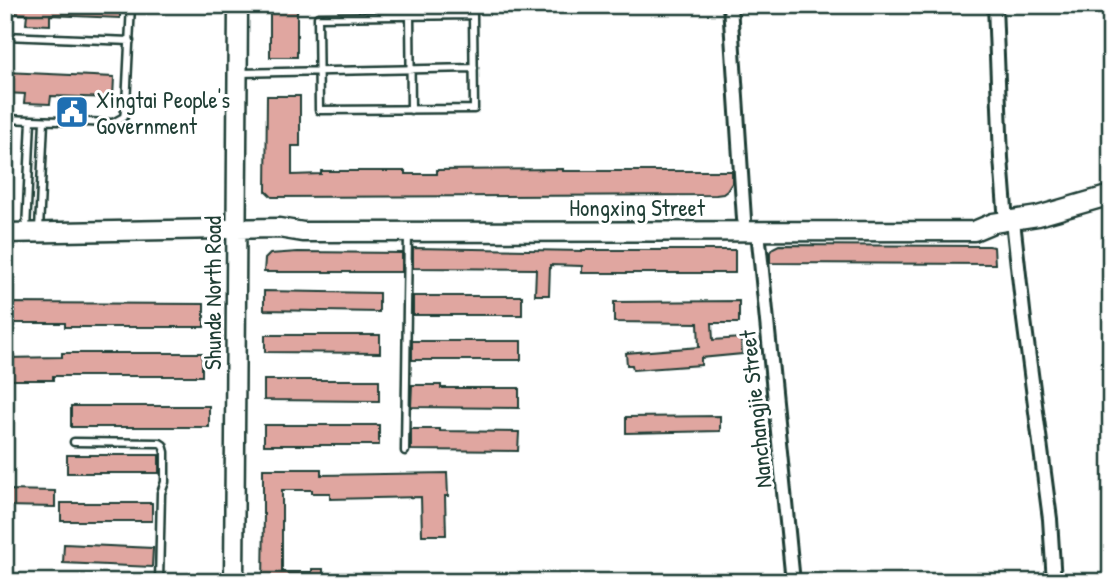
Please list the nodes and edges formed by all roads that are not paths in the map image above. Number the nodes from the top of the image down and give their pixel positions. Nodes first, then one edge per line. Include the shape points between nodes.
1 (131, 5) edge
2 (238, 5) edge
3 (730, 5) edge
4 (995, 5) edge
5 (410, 16) junction
6 (5, 36) edge
7 (130, 41) junction
8 (474, 68) junction
9 (411, 69) junction
10 (318, 71) junction
11 (238, 73) junction
12 (411, 110) junction
13 (5, 119) edge
14 (31, 120) junction
15 (44, 121) junction
16 (1111, 195) edge
17 (744, 219) junction
18 (1004, 222) junction
19 (279, 228) junction
20 (237, 229) junction
21 (758, 231) junction
22 (33, 232) junction
23 (408, 232) junction
24 (5, 233) edge
25 (74, 442) dead end
26 (405, 451) dead end
27 (159, 582) edge
28 (234, 582) edge
29 (793, 582) edge
30 (1054, 582) edge

1 - 7 lane
2 - 11 street, Shunde North Road
3 - 17 street
4 - 18 street
5 - 8 lane via 473,15
5 - 9 lane
5 - 10 lane via 318,17
6 - 7 lane
7 - 15 lane via 124,117 113,123
8 - 9 lane
8 - 12 lane via 474,109
9 - 10 lane
9 - 12 lane
10 - 11 lane
10 - 12 lane via 319,110
11 - 20 street, Shunde North Road
13 - 14 lane
14 - 15 lane
14 - 22 lane
15 - 22 lane
16 - 18 street, Hongxing Street
17 - 18 street, Hongxing Street
17 - 19 street, Hongxing Street via 303,220
18 - 21 street, Hongxing Street via 974,231
18 - 30 street via 1024,320 1051,519
19 - 20 street, Hongxing Street
19 - 23 street, Hongxing Street
20 - 22 street, Hongxing Street
20 - 28 street, Shunde North Road
21 - 23 street, Hongxing Street
21 - 29 street, Nanchangjie Street
22 - 24 street, Hongxing Street
23 - 26 lane
25 - 27 lane via 163,445

